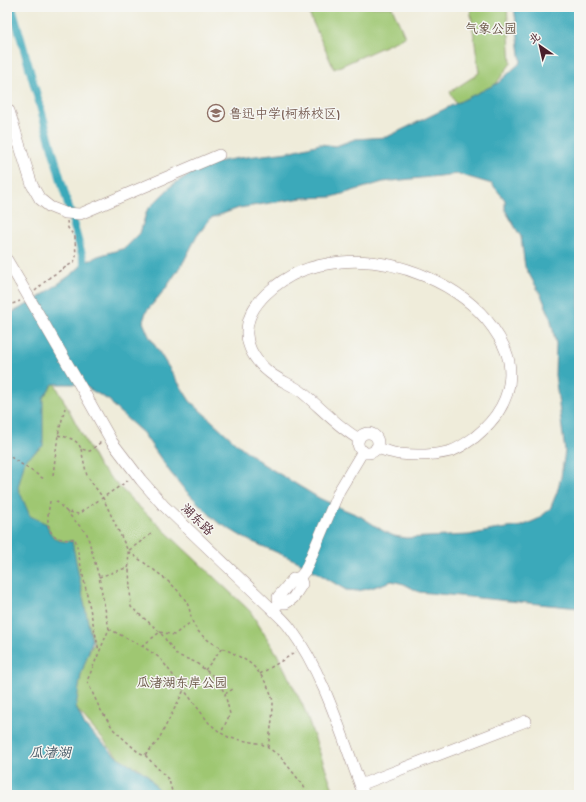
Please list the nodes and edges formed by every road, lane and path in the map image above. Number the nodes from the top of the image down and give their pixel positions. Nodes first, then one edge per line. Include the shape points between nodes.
1 (7, 112) edge
2 (219, 155) dead end
3 (65, 213) junction
4 (7, 260) edge
5 (34, 291) dead end
6 (22, 299) dead end
7 (7, 306) edge
8 (65, 408) dead end
9 (58, 435) junction
10 (108, 435) junction
11 (359, 439) junction
12 (7, 446) edge
13 (376, 448) junction
14 (81, 449) junction
15 (364, 451) junction
16 (53, 475) dead end
17 (137, 475) junction
18 (44, 479) dead end
19 (103, 498) junction
20 (50, 501) dead end
21 (56, 501) dead end
22 (66, 511) junction
23 (151, 534) dead end
24 (128, 551) junction
25 (129, 567) junction
26 (99, 577) junction
27 (276, 607) junction
28 (192, 621) junction
29 (109, 629) junction
30 (160, 632) junction
31 (142, 646) junction
32 (222, 648) junction
33 (302, 648) junction
34 (99, 652) junction
35 (205, 670) junction
36 (260, 674) junction
37 (184, 689) junction
38 (233, 689) dead end
39 (225, 694) junction
40 (525, 718) dead end
41 (221, 733) junction
42 (268, 747) junction
43 (145, 755) junction
44 (361, 787) edge
45 (173, 795) edge
46 (308, 795) edge

1 - 3 street via 9,111 32,184 40,199
2 - 3 street via 80,214
3 - 5 path via 68,228 75,237 76,257 74,262
4 - 10 street, 湖东路, bridge
6 - 7 path
8 - 9 path
9 - 14 path via 74,439
9 - 16 path
10 - 14 path via 90,451
10 - 17 street, 湖东路
11 - 13 street via 363,434 372,434 377,441
11 - 13 street via 301,392 271,374 250,349 246,329 254,308 286,277 301,270 342,262 404,268 442,284 464,298 485,316 501,340 509,362 509,384 505,400 495,418 486,427 468,442 453,450 428,454 400,454
11 - 15 street via 358,445
12 - 18 path via 9,456
13 - 15 street via 371,452
14 - 19 path via 87,476
15 - 27 street via 339,491 302,574 293,578 278,596
17 - 19 path
17 - 27 street, 湖东路 via 164,505
19 - 22 path via 78,514
19 - 24 path
20 - 34 path via 50,531 58,538 75,538
21 - 22 path
22 - 26 path via 87,534
23 - 24 path
24 - 25 path
24 - 28 path via 181,593 188,604
25 - 26 path
25 - 30 path via 131,607
26 - 29 path
27 - 33 street, 湖东路
28 - 30 path via 174,635
28 - 32 path via 199,632
29 - 31 path
29 - 34 path
30 - 31 path
30 - 35 path via 177,655
31 - 37 path via 160,658
32 - 35 path
32 - 36 path via 248,661
33 - 36 path
33 - 44 street, 湖东路 via 324,690
34 - 43 path via 87,681 114,730 138,752
35 - 39 path via 217,679
36 - 42 path via 273,703
37 - 41 path via 209,723
37 - 43 path via 158,741
38 - 39 path
39 - 41 path via 230,714
40 - 44 street
41 - 42 path via 230,738
42 - 46 path via 279,755 303,784
43 - 45 path via 169,780

